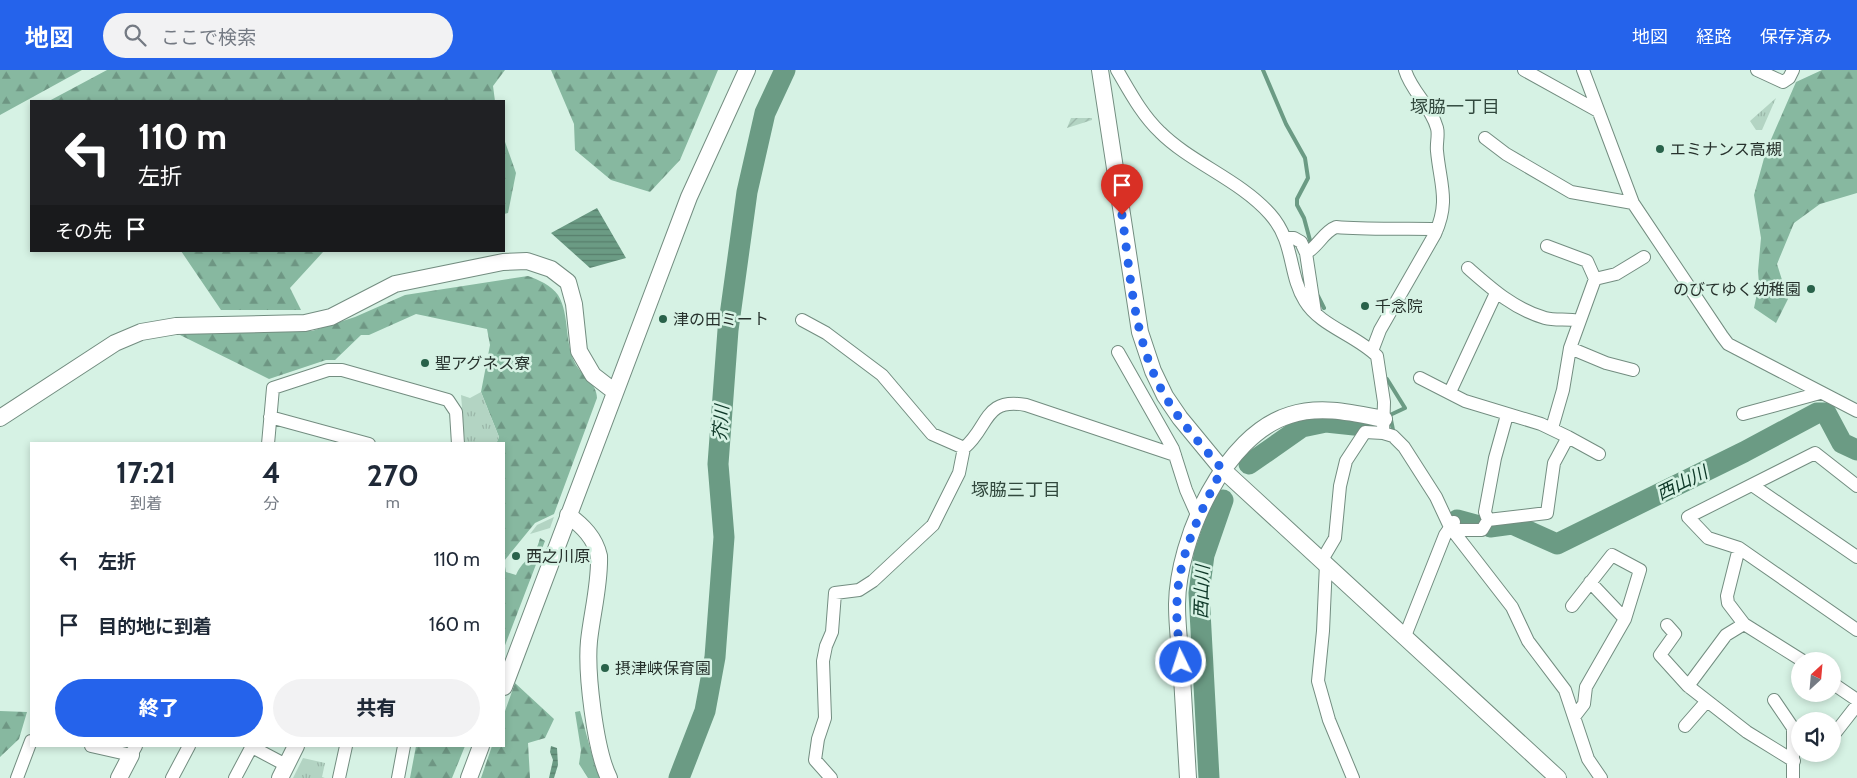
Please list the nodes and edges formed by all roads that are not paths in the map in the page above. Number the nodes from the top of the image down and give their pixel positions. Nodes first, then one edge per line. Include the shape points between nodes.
1 (747, 70) edge
2 (1100, 70) edge
3 (1117, 70) edge
4 (1405, 70) edge
5 (1524, 70) edge
6 (1583, 70) edge
7 (1757, 70) edge
8 (1792, 70) edge
9 (1598, 111) junction
10 (1485, 138) dead end
11 (1633, 203) junction
12 (1437, 229) junction
13 (1286, 238) junction
14 (1547, 246) dead end
15 (1310, 251) junction
16 (1644, 257) dead end
17 (1468, 268) dead end
18 (1595, 279) junction
19 (1496, 293) junction
20 (1315, 312) junction
21 (802, 320) dead end
22 (1579, 321) junction
23 (1570, 348) junction
24 (1372, 351) junction
25 (1118, 352) dead end
26 (1633, 370) dead end
27 (1420, 378) dead end
28 (615, 392) junction
29 (1450, 392) junction
30 (1820, 393) junction
31 (1857, 412) edge
32 (1507, 415) junction
33 (270, 416) junction
34 (1752, 416) dead end
35 (0, 418) edge
36 (1383, 426) junction
37 (1552, 428) junction
38 (1568, 437) junction
39 (268, 442) edge
40 (362, 442) edge
41 (458, 442) edge
42 (964, 448) junction
43 (1599, 454) dead end
44 (1175, 455) junction
45 (1222, 469) junction
46 (1752, 485) junction
47 (1857, 486) edge
48 (568, 515) junction
49 (1198, 517) junction
50 (1488, 520) junction
51 (1452, 527) junction
52 (1739, 548) junction
53 (1857, 557) edge
54 (1324, 562) junction
55 (1590, 582) junction
56 (1572, 606) dead end
57 (1625, 618) junction
58 (1744, 624) junction
59 (1667, 625) dead end
60 (1857, 630) edge
61 (1405, 636) junction
62 (1791, 653) edge
63 (505, 684) edge
64 (1688, 686) junction
65 (1841, 689) edge
66 (1774, 700) dead end
67 (1857, 700) edge
68 (1706, 702) junction
69 (1857, 705) edge
70 (1574, 716) junction
71 (1791, 725) edge
72 (1841, 725) edge
73 (1685, 726) dead end
74 (30, 744) edge
75 (99, 747) edge
76 (188, 747) edge
77 (251, 747) edge
78 (253, 747) edge
79 (296, 747) edge
80 (346, 747) edge
81 (404, 747) edge
82 (481, 747) edge
83 (133, 751) edge
84 (1791, 759) edge
85 (1794, 762) edge
86 (283, 772) edge
87 (17, 778) edge
88 (119, 778) edge
89 (172, 778) edge
90 (235, 778) edge
91 (339, 778) edge
92 (398, 778) edge
93 (469, 778) edge
94 (609, 778) edge
95 (831, 778) edge
96 (1188, 778) edge
97 (1353, 778) edge
98 (1558, 778) edge
99 (1601, 778) edge
100 (1793, 778) edge

1 - 28 street via 689,197
2 - 45 street via 1144,345 1158,384 1172,407
3 - 13 street via 1142,112 1161,134 1262,205
4 - 12 street via 1437,128 1436,150 1444,189 1442,218
5 - 9 street
6 - 9 street
7 - 8 street via 1783,82
9 - 11 street
10 - 11 street via 1571,192
11 - 30 street via 1728,344
12 - 15 street via 1336,227
12 - 24 street via 1380,330
13 - 15 street via 1294,238
13 - 20 street via 1300,292
14 - 18 street via 1586,261
15 - 20 street
16 - 18 street via 1616,274
17 - 19 street
18 - 22 street
19 - 22 street via 1512,304 1548,319
19 - 29 street
20 - 24 street
21 - 42 street via 826,333 882,375 932,434
22 - 23 street
23 - 26 street
23 - 37 street
24 - 36 street via 1379,362
25 - 44 street
27 - 29 street
28 - 35 street via 593,375 579,351 568,282 551,269 527,261 503,262 395,284 331,316 305,323 176,326 141,332 115,343
28 - 48 street
29 - 32 street via 1465,401
30 - 31 street
30 - 34 street
32 - 37 street
32 - 50 street via 1495,458 1486,512
33 - 39 street
33 - 40 street
33 - 41 street via 274,388 328,370 342,370 448,400 456,412
36 - 45 street via 1343,411 1291,414 1255,433
36 - 51 street via 1404,447
36 - 54 street via 1365,432 1346,461 1335,538
37 - 38 street
38 - 43 street
38 - 50 street via 1554,463 1547,513
42 - 44 street via 976,437 987,416 1009,403 1026,405
42 - 95 street via 959,473 933,525 873,581 859,590 835,593 832,632 823,661 825,718 815,760
44 - 49 street
45 - 49 street
45 - 54 street
46 - 47 street via 1814,453
46 - 52 street via 1688,517 1708,538
46 - 53 street
48 - 63 street
48 - 94 street via 590,534 599,556 588,643 588,670 595,720
49 - 96 street via 1181,566 1177,603
50 - 51 street via 1482,530
51 - 61 street via 1445,534
51 - 70 street via 1512,607 1528,641 1566,690
52 - 58 street via 1727,596 1728,603
52 - 60 street
54 - 61 street
54 - 97 street via 1318,681 1329,720
55 - 56 street
55 - 57 street
55 - 57 street via 1612,555 1640,570
57 - 70 street via 1586,686 1584,704
58 - 62 street
58 - 64 street via 1726,635
59 - 64 street via 1675,634 1660,655
61 - 98 street
64 - 68 street
65 - 67 street
66 - 71 street
68 - 73 street
68 - 84 street via 1746,732
69 - 72 street
70 - 99 street via 1588,759
74 - 87 street
75 - 83 street
76 - 89 street
77 - 90 street
78 - 86 street
79 - 86 street
80 - 91 street
81 - 92 street
82 - 93 street
83 - 88 street
85 - 100 street

